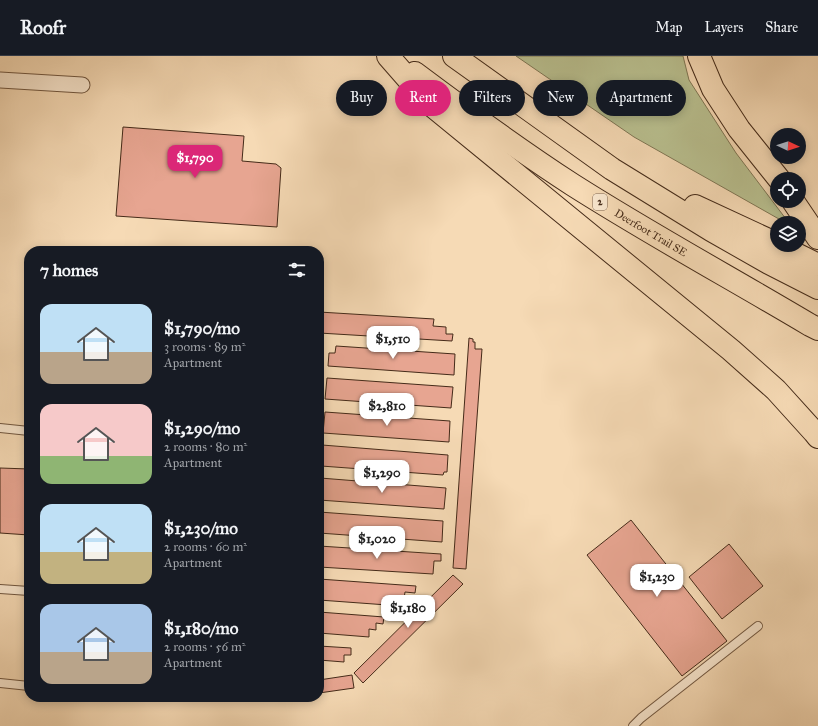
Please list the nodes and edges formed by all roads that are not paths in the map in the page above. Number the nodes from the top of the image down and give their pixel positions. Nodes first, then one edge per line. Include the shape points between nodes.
1 (388, 56) edge
2 (394, 56) edge
3 (454, 56) edge
4 (699, 56) edge
5 (0, 80) edge
6 (82, 85) dead end
7 (612, 169) junction
8 (773, 172) edge
9 (799, 210) edge
10 (818, 238) edge
11 (770, 241) edge
12 (792, 252) edge
13 (818, 265) edge
14 (818, 288) edge
15 (818, 329) edge
16 (0, 428) edge
17 (24, 430) edge
18 (818, 437) edge
19 (0, 589) edge
20 (24, 591) edge
21 (758, 626) dead end
22 (0, 684) edge
23 (24, 686) edge
24 (633, 726) edge

1 - 18 highway via 430,104 731,350 776,390
2 - 15 highway, Deerfoot Trail SE / 2 via 458,106 573,185 652,234
3 - 7 highway
4 - 8 highway via 713,89 734,122
5 - 6 street
7 - 11 highway
7 - 14 highway via 711,230
9 - 10 highway
12 - 13 highway
16 - 17 lane
19 - 20 lane
21 - 24 lane
22 - 23 lane

